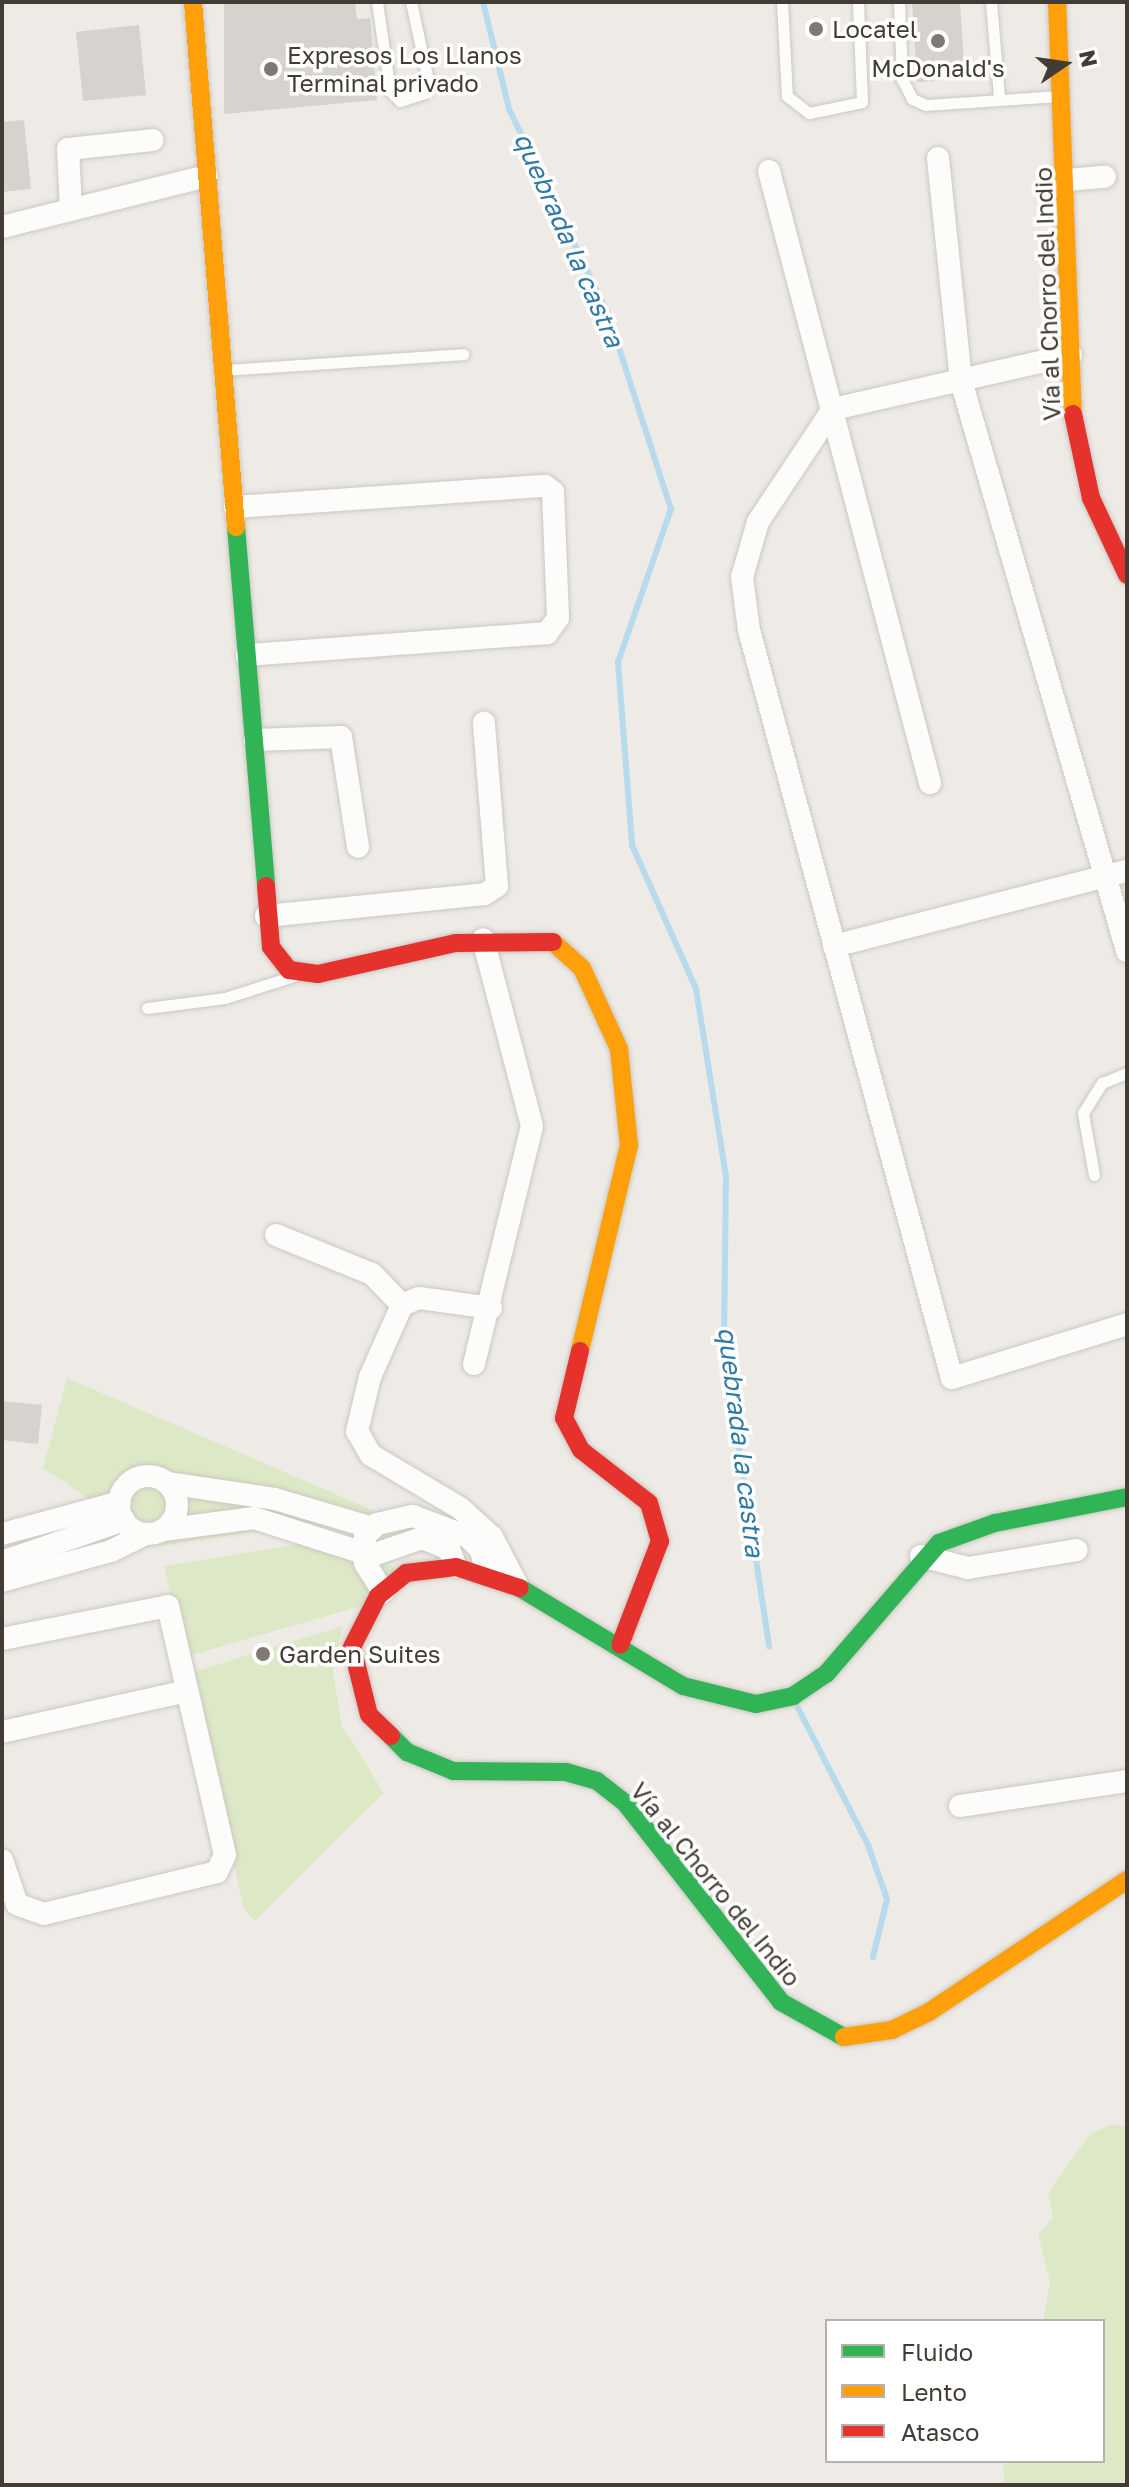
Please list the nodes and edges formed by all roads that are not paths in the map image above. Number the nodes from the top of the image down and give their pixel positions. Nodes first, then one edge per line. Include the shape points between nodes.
1 (193, 2) edge
2 (377, 2) edge
3 (411, 2) edge
4 (782, 2) edge
5 (858, 2) edge
6 (899, 2) edge
7 (991, 2) edge
8 (1057, 2) edge
9 (1063, 96) junction
10 (999, 98) junction
11 (153, 140) dead end
12 (938, 158) dead end
13 (769, 171) dead end
14 (207, 176) junction
15 (1105, 177) dead end
16 (1067, 180) junction
17 (71, 210) junction
18 (2, 227) edge
19 (463, 354) dead end
20 (1071, 355) junction
21 (223, 370) junction
22 (961, 381) junction
23 (833, 409) junction
24 (235, 507) junction
25 (1127, 575) edge
26 (247, 655) junction
27 (484, 723) dead end
28 (255, 740) junction
29 (930, 783) dead end
30 (358, 847) dead end
31 (1117, 873) edge
32 (266, 916) junction
33 (483, 939) junction
34 (834, 946) junction
35 (1127, 951) edge
36 (299, 974) junction
37 (147, 1008) dead end
38 (1127, 1073) edge
39 (1094, 1175) dead end
40 (276, 1235) dead end
41 (402, 1305) junction
42 (491, 1308) junction
43 (1127, 1324) edge
44 (474, 1364) dead end
45 (167, 1483) junction
46 (1127, 1497) edge
47 (122, 1511) junction
48 (373, 1528) junction
49 (154, 1532) junction
50 (2, 1534) edge
51 (1077, 1550) dead end
52 (364, 1556) junction
53 (921, 1556) junction
54 (2, 1562) edge
55 (28, 1565) junction
56 (456, 1567) junction
57 (486, 1572) junction
58 (2, 1581) edge
59 (517, 1585) junction
60 (383, 1592) junction
61 (2, 1639) edge
62 (620, 1645) junction
63 (187, 1691) junction
64 (2, 1732) edge
65 (1127, 1781) edge
66 (960, 1806) dead end
67 (2, 1860) edge
68 (1127, 1880) edge

1 - 14 street
2 - 3 lane via 390,91 400,101 425,93 428,81
4 - 5 lane via 787,96 809,113 862,102
6 - 10 lane via 902,79 912,99 926,105
7 - 10 lane
8 - 9 street, Vía al Chorro del Indio
9 - 10 lane
9 - 16 street, Vía al Chorro del Indio
11 - 17 street via 68,149
12 - 22 street
13 - 23 street
14 - 17 street
14 - 21 street
15 - 16 street
16 - 20 street, Vía al Chorro del Indio
17 - 18 street
19 - 21 lane
20 - 22 street
20 - 25 street, Vía al Chorro del Indio via 1078,458
21 - 24 street
22 - 23 street
22 - 31 street
23 - 29 street
23 - 34 street via 758,522 742,577 749,630
24 - 26 street
24 - 26 street via 545,486 553,492 558,618 539,637
26 - 28 street
27 - 32 street via 497,886 485,894
28 - 30 street via 341,737
28 - 32 street
31 - 34 street
31 - 35 street
32 - 36 street via 276,956
33 - 36 street
33 - 42 street via 532,1126
33 - 62 street via 542,937 569,950 625,1073 627,1168 564,1408 575,1443 642,1495 654,1514 660,1541
34 - 43 street via 952,1378
36 - 37 lane via 235,996
38 - 39 lane via 1102,1083 1083,1113
40 - 41 street via 372,1274
41 - 42 street via 419,1298
41 - 59 street via 370,1377 356,1421 359,1440 492,1537
42 - 44 street
45 - 47 street via 151,1476 133,1480
45 - 48 street via 275,1499
45 - 49 street via 177,1507
46 - 53 street, Vía al Chorro del Indio via 995,1523
47 - 49 street
47 - 50 street
47 - 55 street
48 - 52 street
48 - 57 street via 430,1518 468,1537 481,1550
49 - 52 street via 254,1518
49 - 55 street
51 - 53 street via 968,1568
52 - 56 street via 422,1538 449,1549
52 - 60 street
53 - 62 street, Vía al Chorro del Indio via 826,1674 793,1696 756,1704 723,1699 683,1686
54 - 55 street
55 - 58 street
56 - 57 street, Vía al Chorro del Indio
56 - 60 street, Vía al Chorro del Indio via 406,1573
57 - 59 street, Vía al Chorro del Indio
59 - 62 street, Vía al Chorro del Indio
60 - 68 street, Vía al Chorro del Indio via 352,1647 369,1715 387,1736 453,1771 566,1772 597,1781 626,1804 781,2002 819,2032 858,2038 929,2012
61 - 63 street via 164,1603
63 - 64 street
63 - 67 street via 225,1855 217,1872 44,1914 17,1904
65 - 66 street

